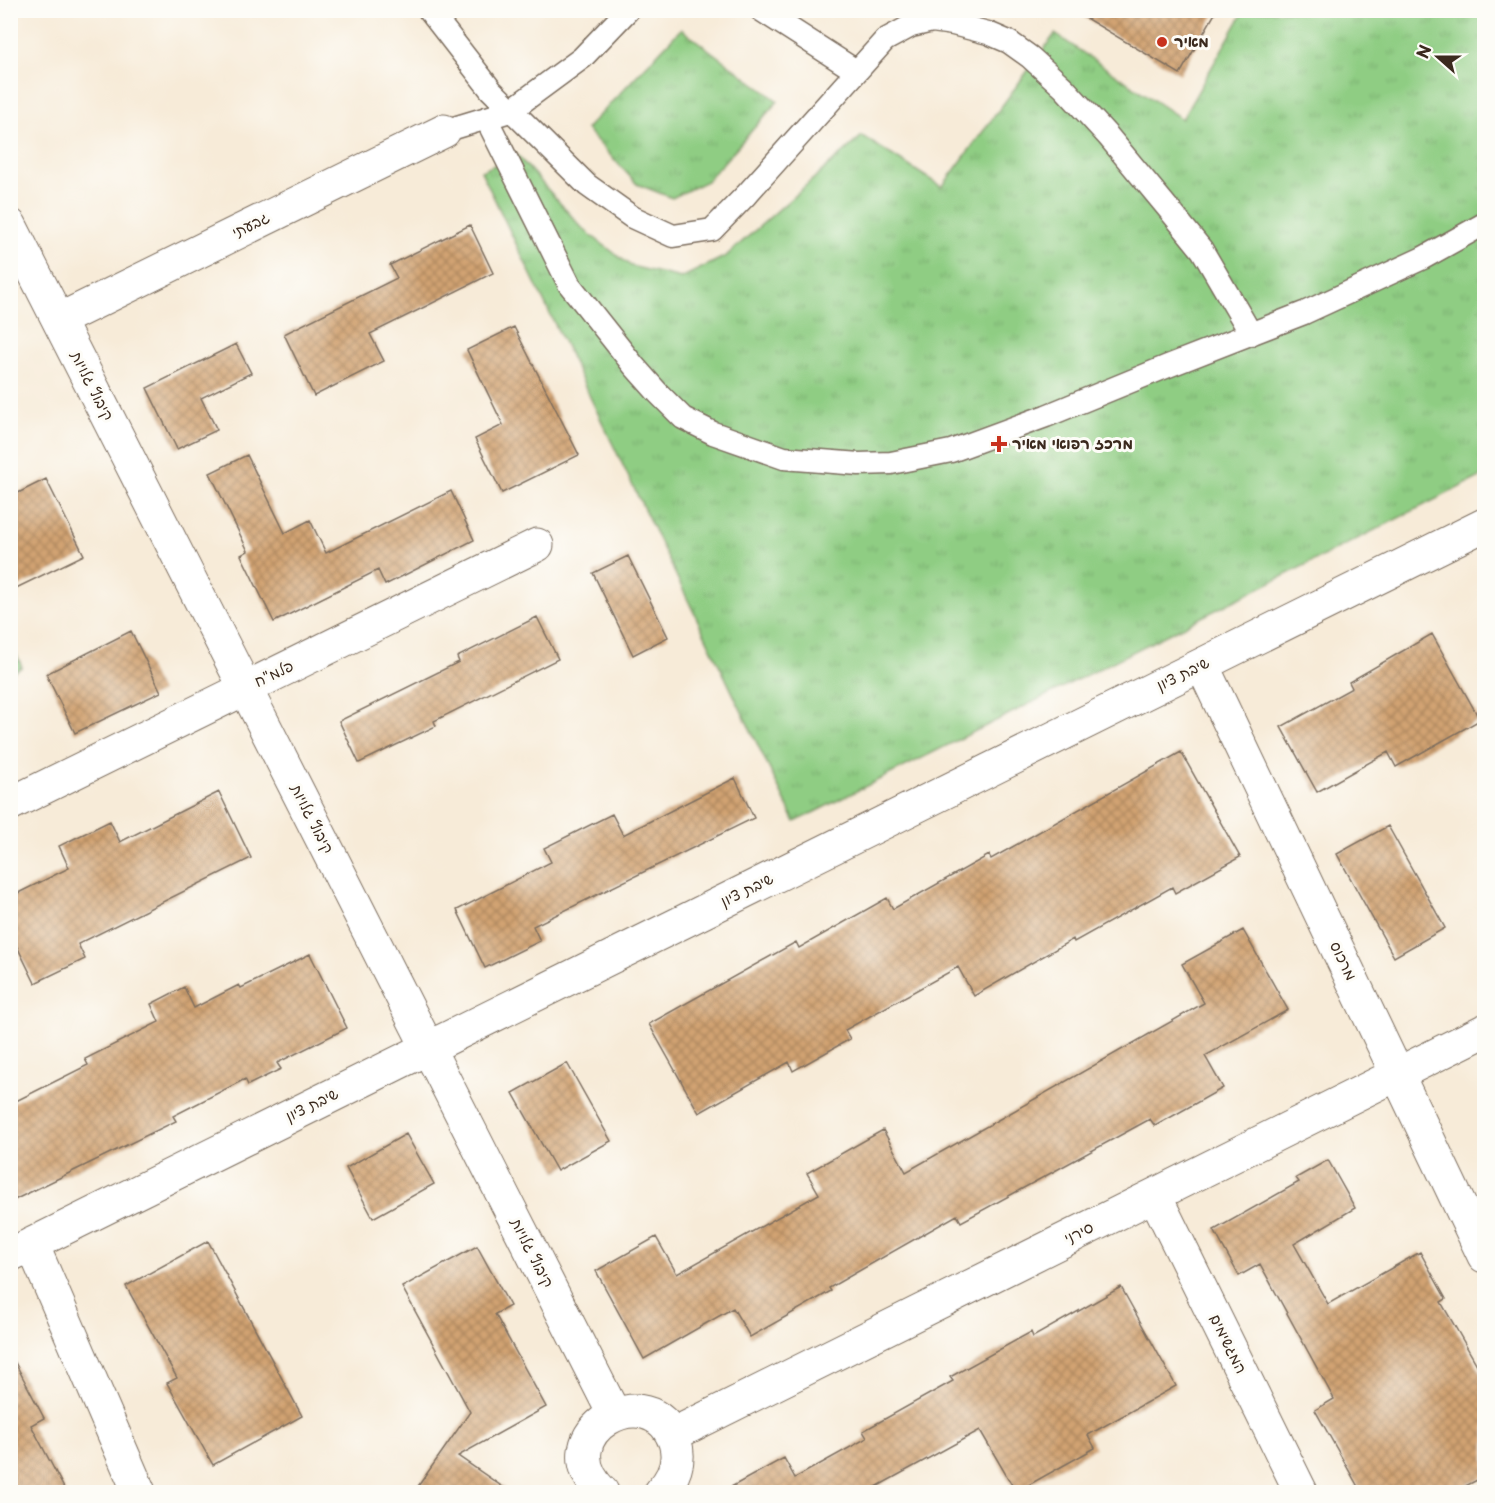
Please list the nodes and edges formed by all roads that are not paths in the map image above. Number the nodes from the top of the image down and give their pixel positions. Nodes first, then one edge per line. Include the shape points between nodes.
1 (429, 10) edge
2 (628, 10) edge
3 (761, 10) edge
4 (924, 16) edge
5 (856, 70) junction
6 (510, 111) junction
7 (486, 118) junction
8 (444, 131) joint
9 (1485, 224) edge
10 (10, 225) edge
11 (59, 320) junction
12 (1251, 333) junction
13 (1485, 525) edge
14 (537, 545) dead end
15 (1202, 665) junction
16 (246, 688) junction
17 (10, 804) edge
18 (1485, 1031) edge
19 (428, 1048) junction
20 (1398, 1074) junction
21 (1155, 1196) junction
22 (21, 1249) edge
23 (1485, 1257) edge
24 (614, 1414) junction
25 (672, 1435) junction
26 (591, 1489) edge
27 (139, 1492) edge
28 (661, 1492) edge
29 (1301, 1492) edge

1 - 6 lane
2 - 6 lane via 582,58
3 - 5 lane
4 - 5 lane via 885,40
4 - 12 lane via 1009,42 1064,88 1202,250
5 - 6 lane via 712,230 674,236 632,217 587,185
6 - 7 lane
7 - 8 lane
7 - 12 lane via 570,284 640,373 683,418 712,434 784,458 880,464 951,451
8 - 11 street, גבעתי
9 - 12 lane via 1423,258
10 - 11 street, קיבוץ גלויות
11 - 16 street, קיבוץ גלויות
13 - 15 street, שיבת ציון
14 - 16 street, פלמ"ח
15 - 19 street, שיבת ציון
15 - 20 street, מרכוס
16 - 17 street, פלמ"ח
16 - 19 street, קיבוץ גלויות
18 - 20 street, סירני
19 - 22 street, שיבת ציון
19 - 24 street, קיבוץ גלויות
20 - 21 street, סירני
20 - 23 street, מרכוס
21 - 25 street, סירני
21 - 29 street, המגשימים
22 - 27 street
24 - 25 street via 632,1410 648,1414 663,1422
24 - 26 street via 600,1422 585,1451
25 - 28 street via 678,1450 677,1466 671,1482

